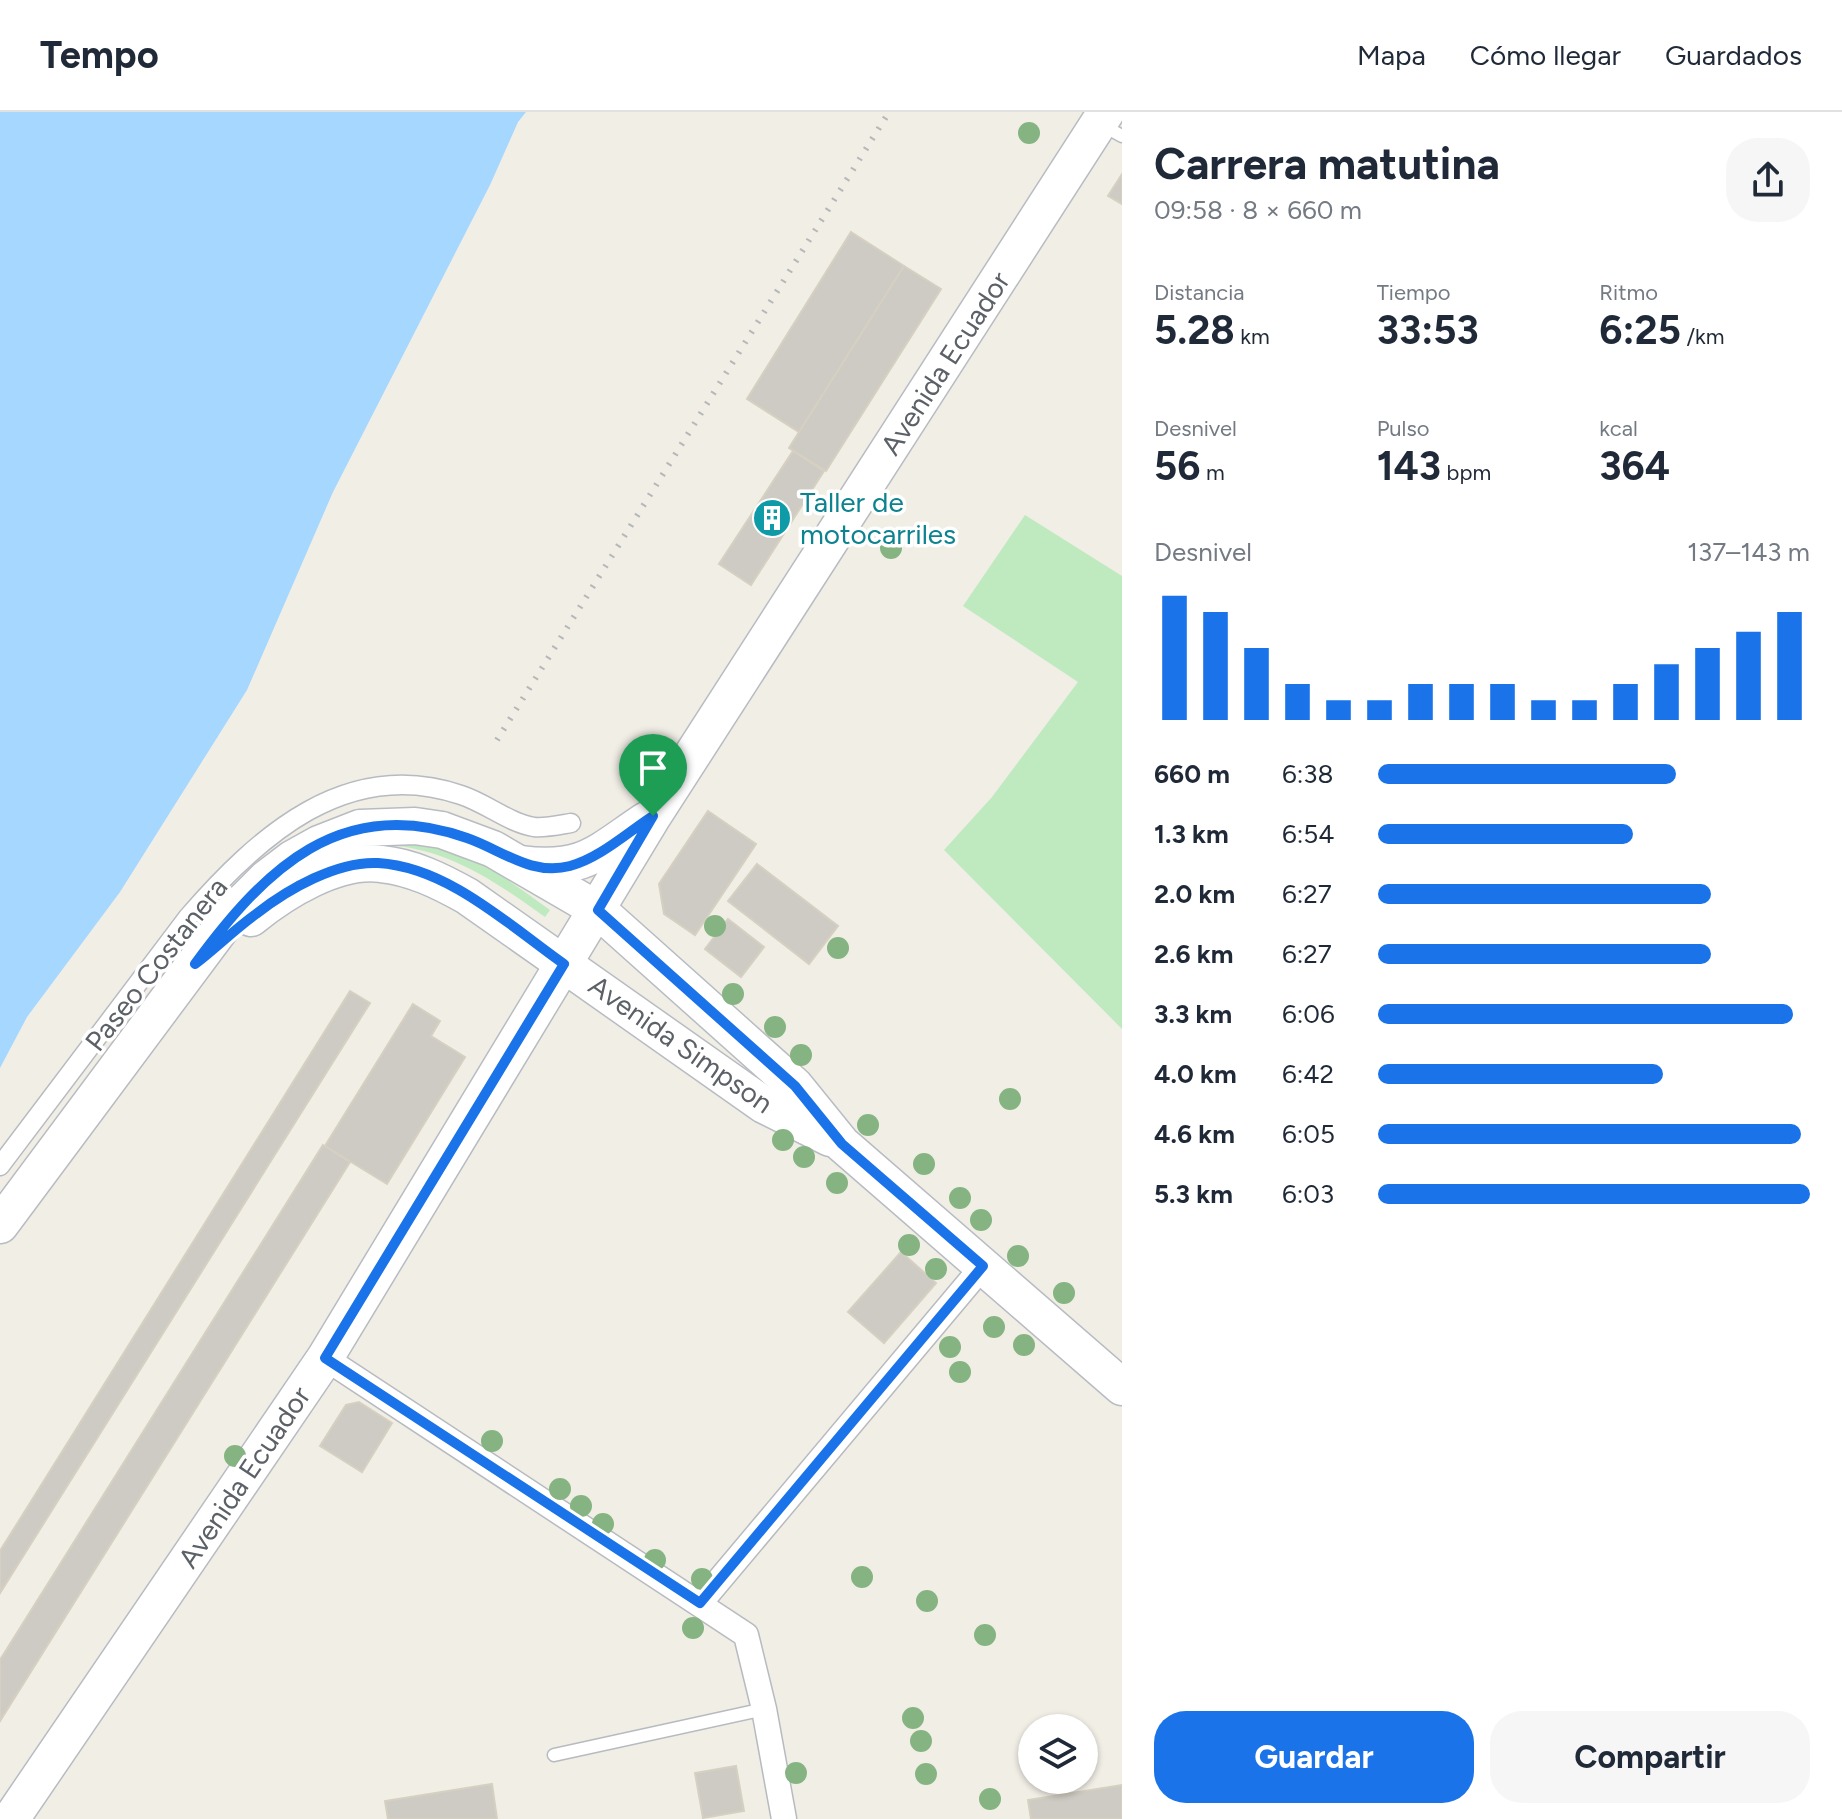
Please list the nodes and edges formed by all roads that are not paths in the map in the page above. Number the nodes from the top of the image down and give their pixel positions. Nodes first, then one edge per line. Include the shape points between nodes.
1 (1109, 124) edge
2 (653, 816) junction
3 (571, 823) dead end
4 (516, 863) junction
5 (598, 910) junction
6 (195, 964) junction
7 (564, 964) junction
8 (842, 1144) junction
9 (0, 1166) edge
10 (0, 1225) edge
11 (983, 1266) junction
12 (325, 1358) junction
13 (1122, 1387) edge
14 (700, 1603) junction
15 (764, 1709) junction
16 (554, 1755) dead end
17 (11, 1819) edge
18 (784, 1819) edge

1 - 2 main road, Avenida Ecuador
2 - 4 main road via 570,866
2 - 5 main road, Avenida Ecuador
3 - 9 street, Paseo Costanera via 534,827 457,793 404,783 350,791 299,817 222,877
4 - 5 main road, Avenida Simpson
4 - 6 main road, Avenida Simpson via 442,830 388,825 344,833 305,851 267,878 233,912
5 - 7 main road, Avenida Ecuador
5 - 8 main road, Avenida Simpson via 795,1086
6 - 7 main road, Avenida Simpson via 282,896 344,868 377,863 440,881
6 - 10 main road
7 - 8 main road, Avenida Simpson via 764,1105
7 - 12 main road, Avenida Ecuador
8 - 11 main road, Avenida Simpson
11 - 13 main road, Avenida Simpson
11 - 14 street
12 - 14 street
12 - 17 main road, Avenida Ecuador
14 - 15 street via 746,1635
15 - 16 lane
15 - 18 street

